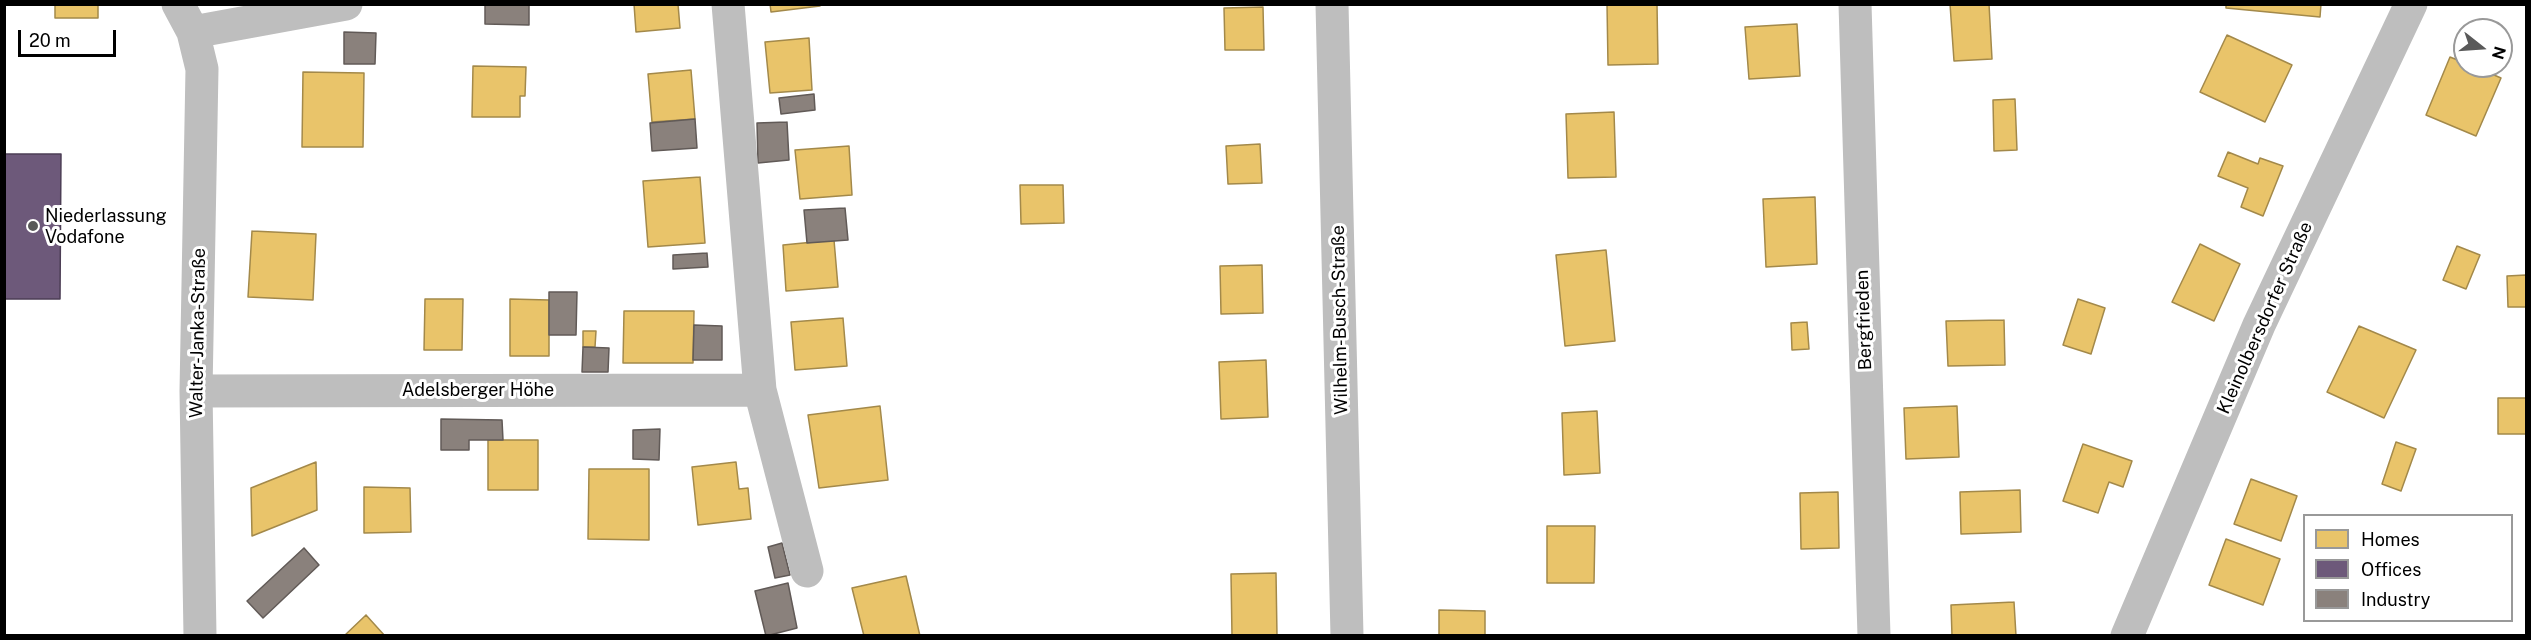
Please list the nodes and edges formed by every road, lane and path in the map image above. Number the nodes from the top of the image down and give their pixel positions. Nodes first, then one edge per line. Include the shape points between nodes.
1 (346, 4) edge
2 (728, 4) edge
3 (1332, 4) edge
4 (1855, 4) edge
5 (2411, 4) edge
6 (186, 18) edge
7 (760, 390) junction
8 (196, 391) junction
9 (807, 572) dead end
10 (200, 636) edge
11 (1347, 636) edge
12 (1874, 636) edge
13 (2127, 636) edge

1 - 6 street, Walter-Janka-Straße
2 - 7 street
3 - 11 street, Wilhelm-Busch-Straße
4 - 12 street, Bergfrieden
5 - 13 street, Kleinolbersdorfer Straße via 2259,325
6 - 8 street, Walter-Janka-Straße via 202,69
7 - 8 street, Adelsberger Höhe
7 - 9 street
8 - 10 street, Walter-Janka-Straße

